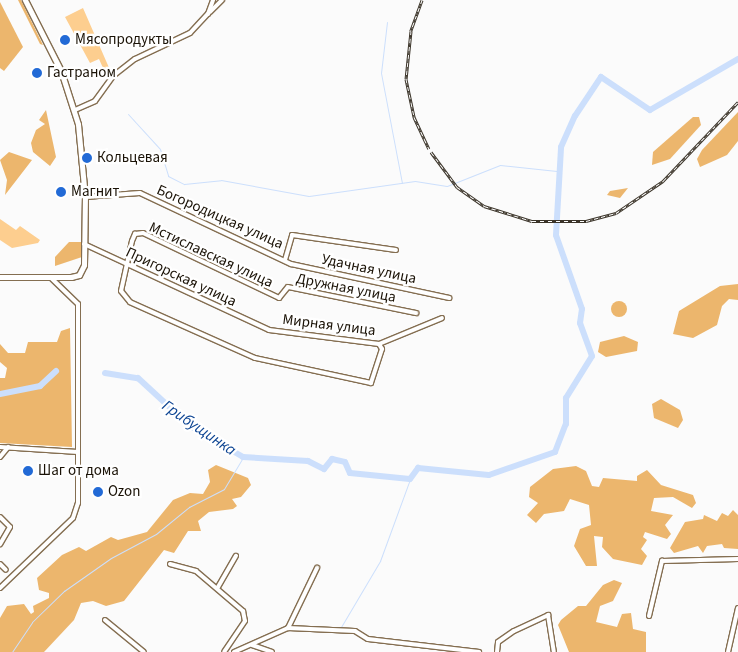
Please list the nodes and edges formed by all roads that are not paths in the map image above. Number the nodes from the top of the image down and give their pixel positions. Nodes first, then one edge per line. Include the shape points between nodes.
1 (25, 0) edge
2 (213, 0) edge
3 (222, 0) edge
4 (208, 14) junction
5 (74, 110) junction
6 (85, 197) junction
7 (84, 244) junction
8 (396, 250) dead end
9 (286, 260) junction
10 (127, 264) junction
11 (0, 277) edge
12 (51, 278) junction
13 (279, 298) joint
14 (449, 298) dead end
15 (416, 313) dead end
16 (442, 318) dead end
17 (269, 330) joint
18 (378, 344) junction
19 (0, 447) edge
20 (8, 447) junction
21 (78, 452) junction
22 (0, 457) edge
23 (0, 517) edge
24 (0, 544) edge
25 (236, 556) dead end
26 (738, 560) edge
27 (0, 564) edge
28 (170, 564) dead end
29 (316, 568) dead end
30 (6, 570) dead end
31 (218, 587) junction
32 (0, 588) edge
33 (738, 608) edge
34 (649, 616) dead end
35 (106, 620) dead end
36 (288, 628) junction
37 (252, 645) junction
38 (144, 652) edge
39 (224, 652) edge
40 (234, 652) edge
41 (272, 652) edge
42 (479, 652) edge
43 (497, 652) edge
44 (554, 652) edge
45 (728, 652) edge

1 - 5 street via 61,71
2 - 4 street
3 - 4 street
4 - 5 street via 190,33 135,59 113,76 95,101
5 - 6 street
6 - 7 street
6 - 9 street, Богородицкая улица via 140,193
7 - 10 street, Пригорская улица
7 - 12 street via 79,275
8 - 9 street via 292,235
9 - 14 street, Удачная улица
10 - 13 street, Мстиславская улица via 135,234 143,233
10 - 17 street, Пригорская улица
10 - 18 street via 121,291 130,302 255,358 371,383 382,349
11 - 12 street
12 - 21 street via 78,304
13 - 15 street, Дружная улица via 288,287
16 - 18 street, Мирная улица
17 - 18 street, Мирная улица
19 - 20 street
20 - 21 street
20 - 22 street
21 - 32 street via 76,514
23 - 24 street via 10,527
25 - 31 street
26 - 34 street via 662,561
27 - 30 street
28 - 31 street via 196,571
29 - 36 street
31 - 39 street via 246,616
33 - 45 street
35 - 38 street
36 - 37 street
36 - 42 street via 355,631 368,639
37 - 40 street
37 - 41 street
43 - 44 street via 498,642 548,615

